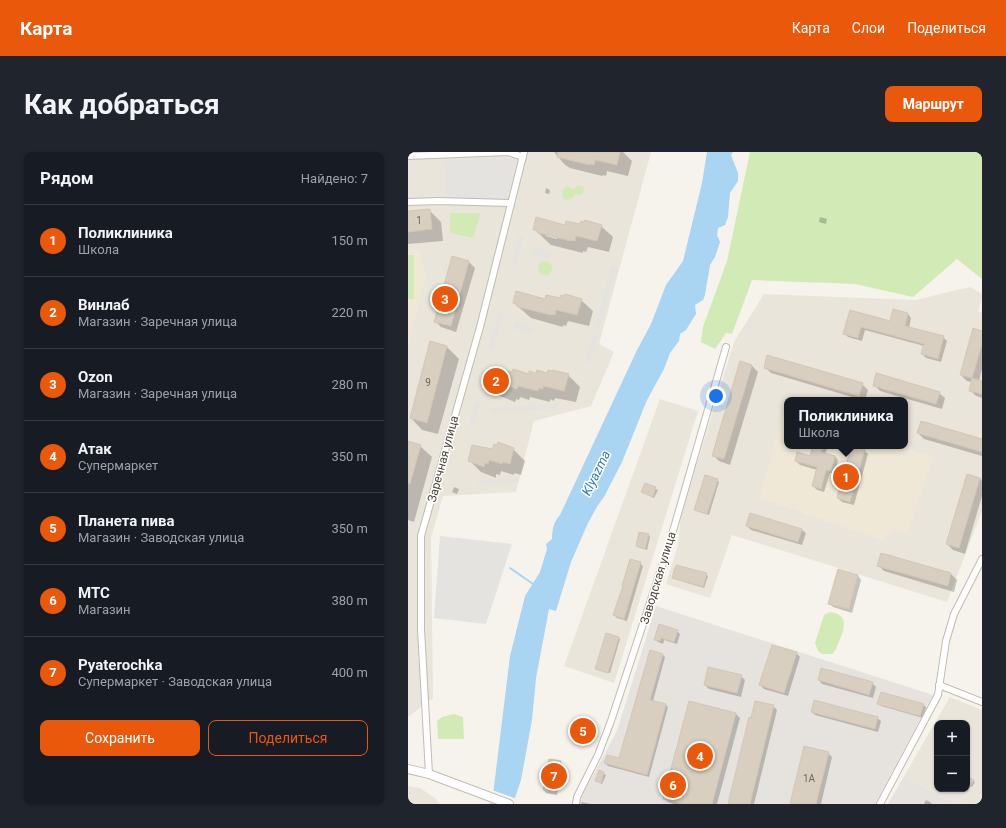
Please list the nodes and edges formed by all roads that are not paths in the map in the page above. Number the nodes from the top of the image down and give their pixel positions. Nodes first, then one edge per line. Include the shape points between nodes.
1 (508, 152) edge
2 (524, 154) edge
3 (408, 156) edge
4 (408, 202) edge
5 (512, 203) junction
6 (726, 347) dead end
7 (982, 559) edge
8 (939, 685) junction
9 (982, 702) edge
10 (408, 770) edge
11 (429, 774) junction
12 (509, 804) edge
13 (576, 804) edge
14 (880, 804) edge

1 - 2 street
1 - 3 street
2 - 5 street, Заречная улица
4 - 5 street
5 - 11 street, Заречная улица via 422,536 421,629
6 - 13 street, Заводская улица via 665,559 611,721
7 - 8 street via 954,614 946,641
8 - 9 street
8 - 14 street via 938,695
10 - 11 street
11 - 12 street

